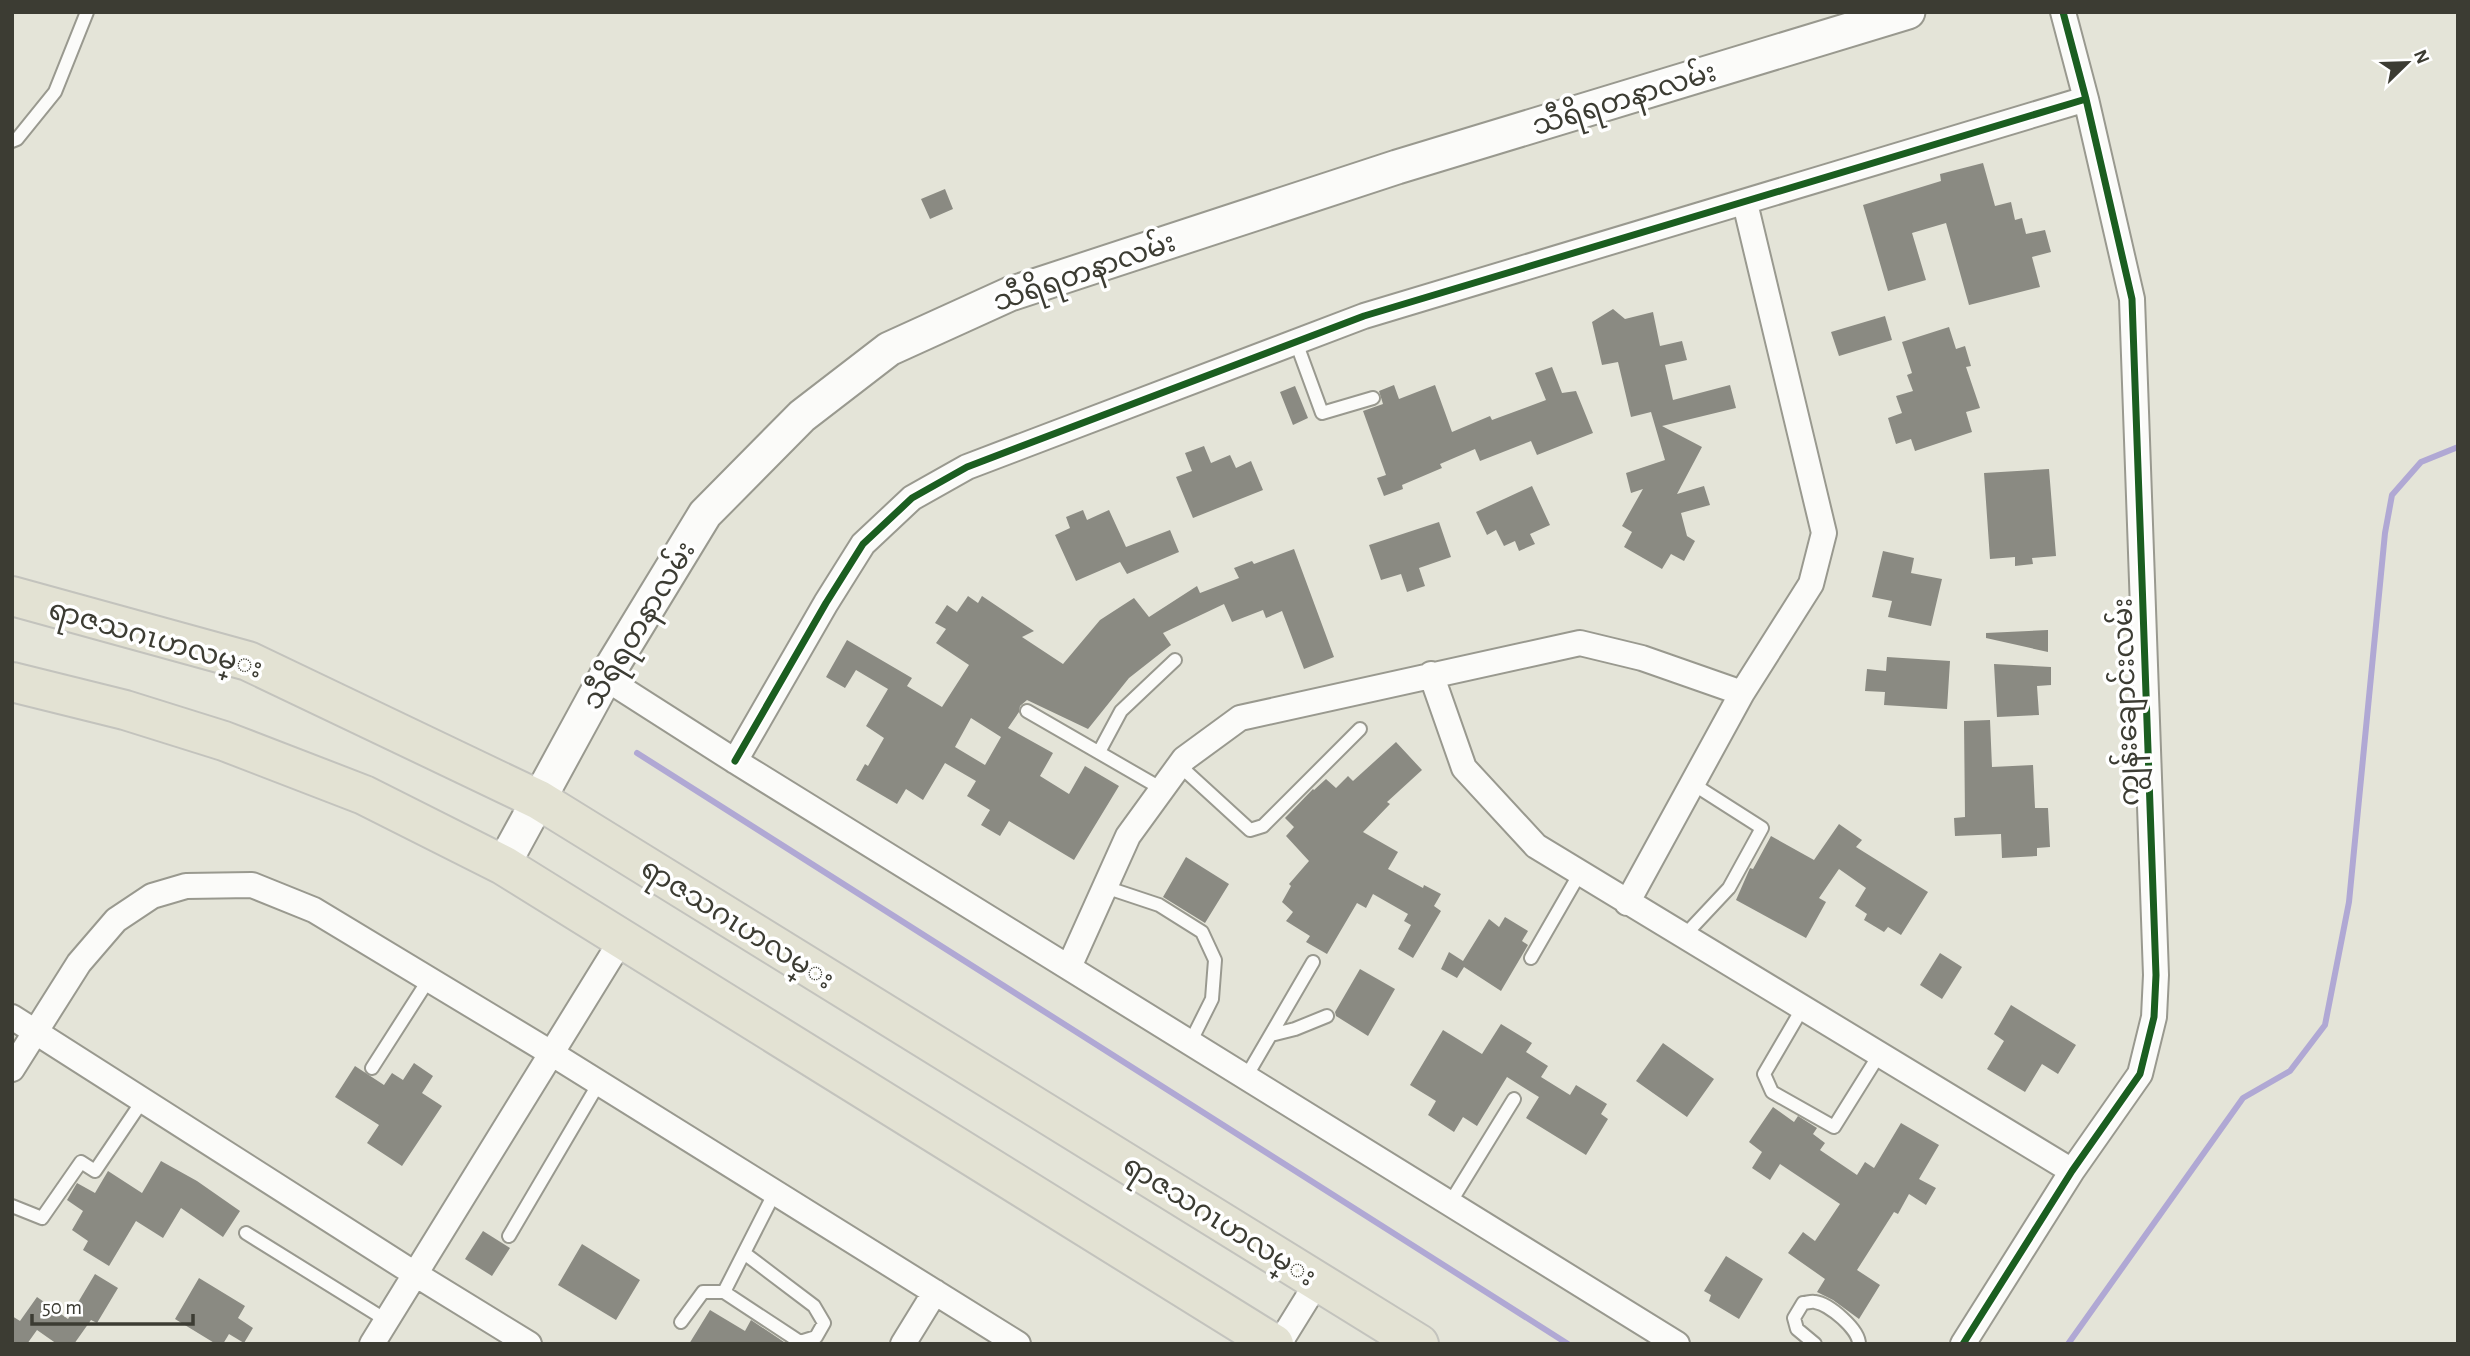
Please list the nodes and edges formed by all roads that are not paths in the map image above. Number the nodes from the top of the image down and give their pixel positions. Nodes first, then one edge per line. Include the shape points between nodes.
1 (87, 12) edge
2 (1908, 12) edge
3 (2063, 12) edge
4 (2086, 99) junction
5 (12, 141) edge
6 (1745, 203) junction
7 (1296, 342) junction
8 (1373, 398) dead end
9 (12, 596) edge
10 (1175, 660) dead end
11 (1431, 674) junction
12 (605, 678) junction
13 (12, 682) edge
14 (1742, 693) junction
15 (1027, 711) dead end
16 (1360, 729) dead end
17 (1099, 752) junction
18 (735, 761) junction
19 (1179, 765) junction
20 (1693, 784) junction
21 (1162, 789) junction
22 (539, 800) junction
23 (503, 865) junction
24 (1580, 873) junction
25 (1105, 887) junction
26 (1627, 903) junction
27 (1683, 937) junction
28 (622, 939) junction
29 (1531, 958) dead end
30 (1313, 962) dead end
31 (1069, 967) junction
32 (429, 979) junction
33 (1802, 1009) junction
34 (1327, 1016) dead end
35 (12, 1017) edge
36 (36, 1031) junction
37 (1194, 1035) dead end
38 (1270, 1035) junction
39 (551, 1053) junction
40 (1879, 1055) junction
41 (372, 1068) dead end
42 (12, 1069) edge
43 (1246, 1077) junction
44 (599, 1083) junction
45 (1514, 1099) dead end
46 (143, 1100) junction
47 (2072, 1171) junction
48 (775, 1192) junction
49 (1450, 1203) junction
50 (12, 1206) edge
51 (246, 1233) dead end
52 (509, 1236) dead end
53 (744, 1253) junction
54 (415, 1274) junction
55 (1318, 1280) junction
56 (724, 1292) junction
57 (935, 1292) junction
58 (386, 1320) junction
59 (681, 1322) dead end
60 (526, 1343) edge
61 (372, 1344) edge
62 (903, 1344) edge
63 (1018, 1344) edge
64 (1276, 1344) edge
65 (1419, 1344) edge
66 (1677, 1344) edge
67 (1815, 1344) edge
68 (1858, 1344) edge
69 (1963, 1344) edge

1 - 5 lane via 55,92
2 - 12 main road, သီရိရတနာလမ်း via 1398,167 1010,293 889,349 802,416 705,514
3 - 4 street, ကျွန်းချောင်းလမ်း
4 - 6 street
4 - 47 street, ကျွန်းချောင်းလမ်း via 2132,299 2156,975 2154,1017 2140,1074
6 - 7 street via 1364,316
6 - 14 street via 1824,533 1811,584
7 - 8 lane via 1322,413
7 - 18 street via 967,467 912,498 863,544
9 - 22 main road, ရာဇသဂၤဟလမ္း via 248,661
10 - 17 lane via 1121,711
11 - 14 street via 1580,643 1642,658
11 - 19 street via 1240,718
11 - 24 street via 1464,768 1536,846
12 - 18 street
12 - 22 main road, သီရိရတနာလမ်း
13 - 23 main road via 224,741 364,795
14 - 20 street
15 - 17 lane
16 - 19 lane via 1263,826 1250,830
17 - 21 lane
18 - 31 street
19 - 21 street
20 - 26 street
20 - 27 lane via 1762,828 1730,888
21 - 25 street via 1128,836
22 - 23 main road, သီရိရတနာလမ်း
22 - 55 main road, ရာဇသဂၤဟလမ္း
23 - 28 main road
24 - 26 street
24 - 29 lane
25 - 31 street
25 - 37 lane via 1159,905 1202,932 1215,960 1212,999
26 - 27 street
27 - 33 street
28 - 39 street
28 - 64 main road
30 - 38 lane
31 - 43 street
32 - 36 street via 314,911 252,886 186,886 152,896 116,920 79,963
32 - 39 street
32 - 41 lane
33 - 40 street
33 - 40 lane via 1764,1074 1772,1093 1834,1127
34 - 38 lane
35 - 36 street
36 - 42 street
36 - 46 street
38 - 43 lane
39 - 44 street
39 - 54 street
40 - 47 street
43 - 49 street
44 - 48 street
44 - 52 lane
45 - 49 lane
46 - 50 lane via 95,1171 81,1161 42,1218
46 - 54 street
47 - 69 street, ကျွန်းချောင်းလမ်း
48 - 53 lane
48 - 57 street
49 - 66 street
51 - 58 lane
53 - 56 lane
53 - 56 lane via 814,1306 824,1322 816,1336 800,1342
54 - 58 street
54 - 60 street
55 - 64 street
55 - 65 main road, ရာဇသဂၤဟလမ္း
56 - 59 lane via 703,1292
57 - 62 street
57 - 63 street via 989,1331
58 - 61 street
67 - 68 lane via 1797,1329 1794,1318 1803,1303 1816,1302 1849,1323

